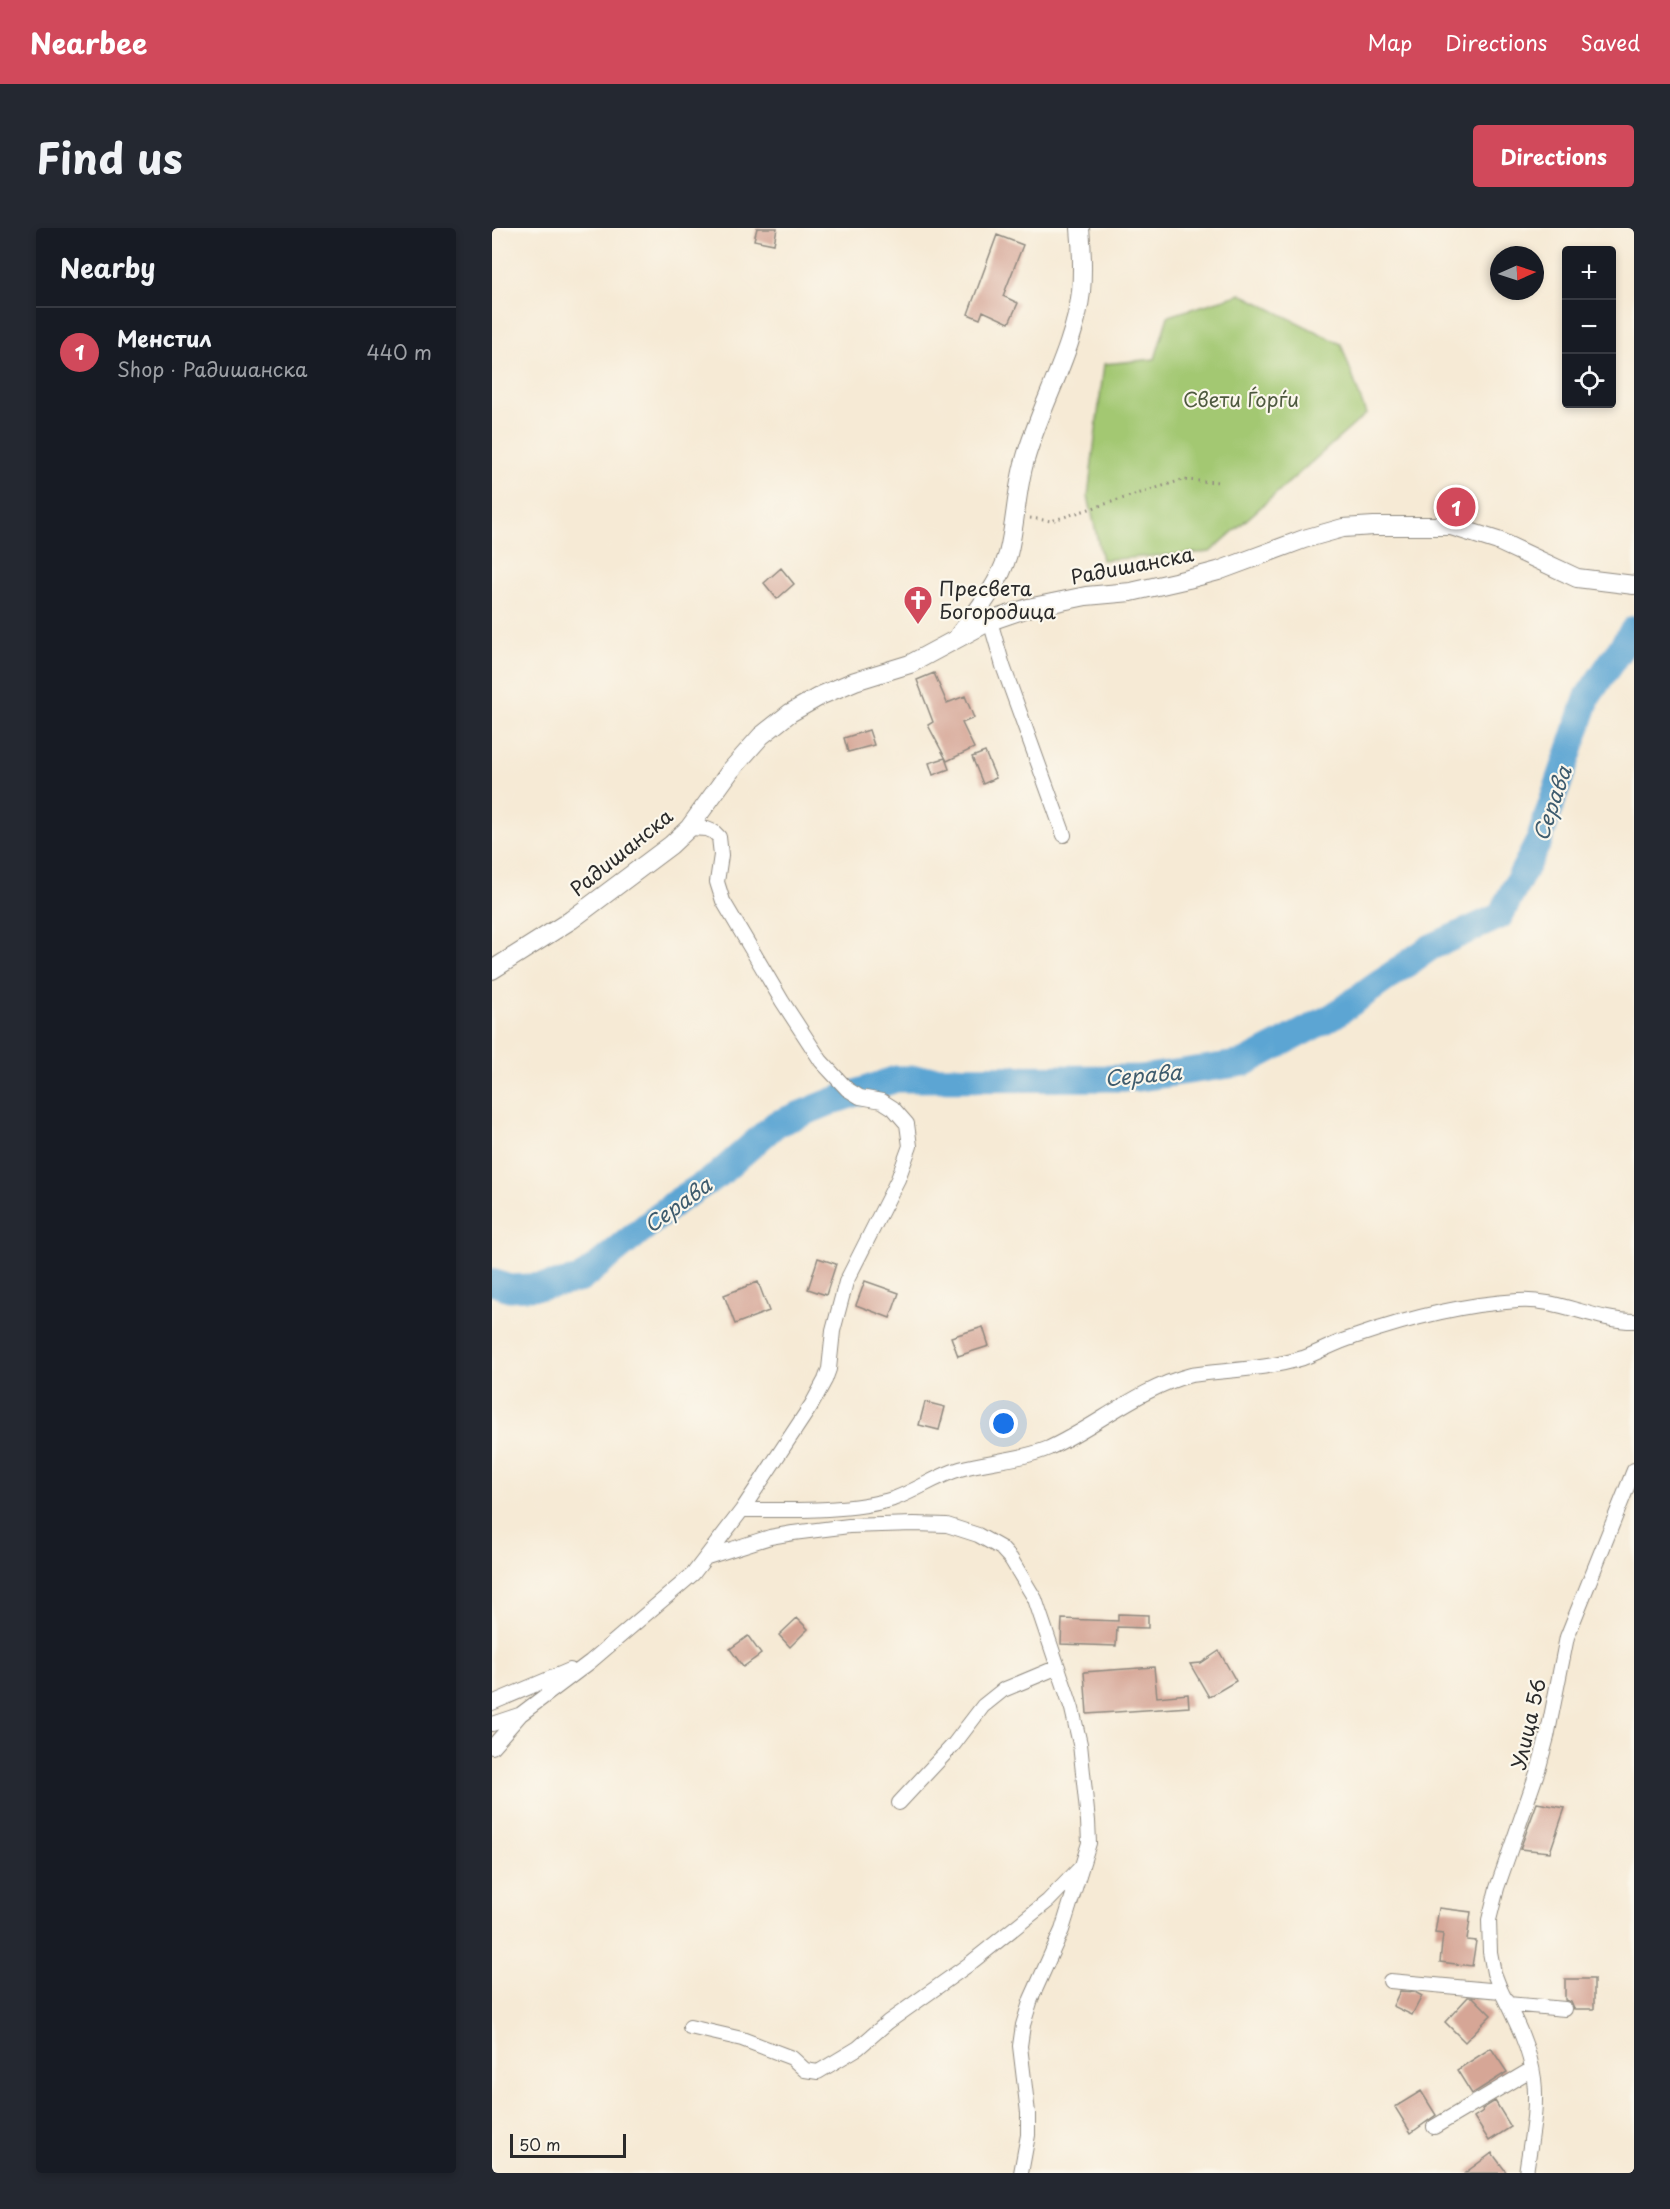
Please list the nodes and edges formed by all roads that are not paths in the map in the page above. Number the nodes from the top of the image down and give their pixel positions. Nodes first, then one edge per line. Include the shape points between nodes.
1 (1080, 228) edge
2 (1634, 585) edge
3 (990, 621) junction
4 (954, 641) junction
5 (689, 828) junction
6 (1064, 835) dead end
7 (494, 970) edge
8 (1634, 1321) edge
9 (1634, 1470) edge
10 (742, 1510) junction
11 (707, 1557) junction
12 (590, 1662) junction
13 (1058, 1667) junction
14 (492, 1703) edge
15 (521, 1714) junction
16 (492, 1724) edge
17 (492, 1747) edge
18 (899, 1803) dead end
19 (1083, 1865) junction
20 (1390, 1981) dead end
21 (1502, 1991) junction
22 (1508, 2004) junction
23 (1565, 2009) dead end
24 (690, 2027) dead end
25 (1532, 2069) junction
26 (1434, 2127) dead end
27 (1021, 2173) edge
28 (1526, 2173) edge

1 - 4 street via 1082,271 1078,308 1024,461 1007,554 980,607
2 - 3 street, Радишанска via 1577,578 1498,541 1451,526 1374,526 1343,528 1304,539 1188,579 1028,608
3 - 4 street, Радишанска
3 - 6 street
4 - 5 street, Радишанска via 910,664 822,695 790,713 761,736 731,770
5 - 7 street, Радишанска via 626,881
5 - 10 street via 707,829 719,837 717,882 723,901 821,1061 847,1089 893,1108 910,1131 905,1162 846,1282 825,1380
8 - 10 street via 1520,1301 1411,1319 1352,1337 1303,1358 1175,1379 1048,1448 959,1469 894,1498 848,1506
9 - 21 street, Улица 56 via 1567,1638 1539,1767 1497,1888 1489,1920 1490,1952
10 - 11 street
11 - 12 street via 693,1574
11 - 13 street via 770,1537 849,1526 947,1525 992,1541 1011,1559 1035,1599
12 - 14 street
12 - 15 street
13 - 18 street via 1003,1689 983,1706
13 - 19 street via 1080,1744 1089,1843
15 - 16 street
15 - 17 street
19 - 24 street via 1048,1901 968,1965 858,2048 818,2072 805,2070 792,2058 742,2039
19 - 27 street via 1062,1930 1023,2025 1020,2046 1028,2136
20 - 21 street
21 - 22 street, Улица 56
22 - 23 street
22 - 25 street, Улица 56
25 - 26 street
25 - 28 street, Улица 56 via 1535,2101

